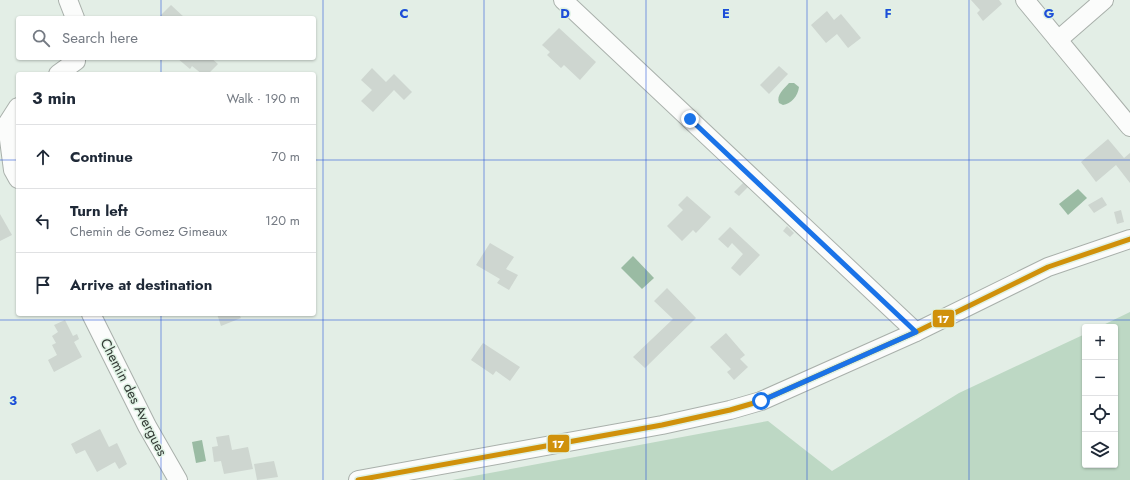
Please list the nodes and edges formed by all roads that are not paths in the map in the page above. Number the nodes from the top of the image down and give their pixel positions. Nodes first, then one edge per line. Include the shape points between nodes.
1 (68, 0) edge
2 (563, 0) edge
3 (1104, 0) edge
4 (1034, 3) edge
5 (74, 16) edge
6 (1058, 40) junction
7 (76, 60) edge
8 (61, 72) edge
9 (16, 110) edge
10 (1130, 127) edge
11 (16, 175) edge
12 (1130, 239) edge
13 (92, 316) edge
14 (916, 332) junction
15 (178, 480) edge
16 (358, 480) edge

1 - 5 street
2 - 14 street
3 - 6 street
4 - 6 street
6 - 10 street
7 - 8 street
9 - 11 street via 7,124 13,170
12 - 14 street via 1048,267
13 - 15 street, Chemin des Avergues via 147,426
14 - 16 street via 761,401 730,410 662,425

